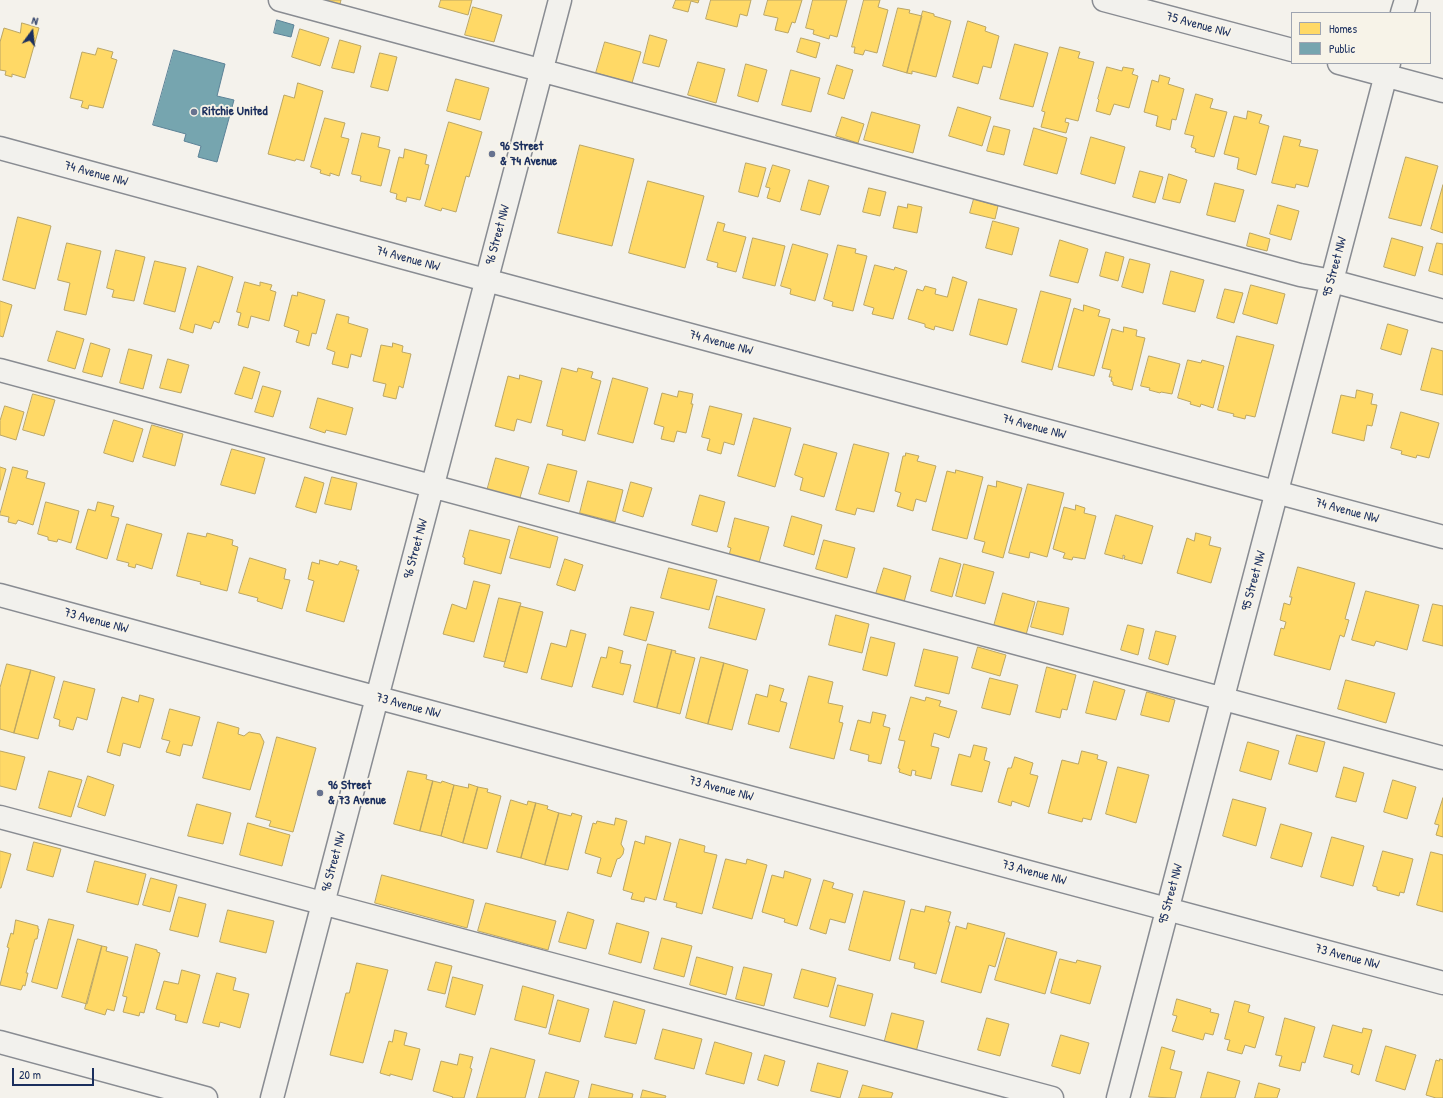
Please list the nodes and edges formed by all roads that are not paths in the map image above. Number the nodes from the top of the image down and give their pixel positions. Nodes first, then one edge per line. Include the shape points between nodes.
1 (280, 0) edge
2 (560, 0) edge
3 (1104, 0) edge
4 (1406, 0) edge
5 (1402, 12) edge
6 (1291, 50) edge
7 (1348, 64) edge
8 (1387, 69) edge
9 (541, 71) junction
10 (1443, 91) edge
11 (0, 148) edge
12 (486, 280) junction
13 (1332, 281) junction
14 (1443, 311) edge
15 (0, 370) edge
16 (432, 486) junction
17 (1277, 492) junction
18 (1443, 537) edge
19 (0, 595) edge
20 (376, 698) junction
21 (1222, 699) junction
22 (1443, 758) edge
23 (0, 817) edge
24 (323, 904) junction
25 (1167, 908) junction
26 (1443, 983) edge
27 (0, 1042) edge
28 (206, 1098) edge
29 (272, 1098) edge
30 (1052, 1098) edge
31 (1118, 1098) edge

1 - 9 street
2 - 9 street, 96 Street NW
3 - 6 street, 75 Avenue NW
4 - 5 street
7 - 8 street
8 - 10 street
8 - 13 street, 95 Street NW
9 - 12 street, 96 Street NW
9 - 13 street via 1293,273
11 - 12 street, 74 Avenue NW
12 - 16 street, 96 Street NW
12 - 17 street, 74 Avenue NW
13 - 14 street
13 - 17 street, 95 Street NW
15 - 16 street
16 - 20 street, 96 Street NW
16 - 21 street
17 - 18 street, 74 Avenue NW
17 - 21 street, 95 Street NW
19 - 20 street, 73 Avenue NW
20 - 24 street, 96 Street NW
20 - 25 street, 73 Avenue NW
21 - 22 street
21 - 25 street, 95 Street NW
23 - 24 street
24 - 29 street, 96 Street NW
24 - 30 street
25 - 26 street, 73 Avenue NW
25 - 31 street, 95 Street NW
27 - 28 street

